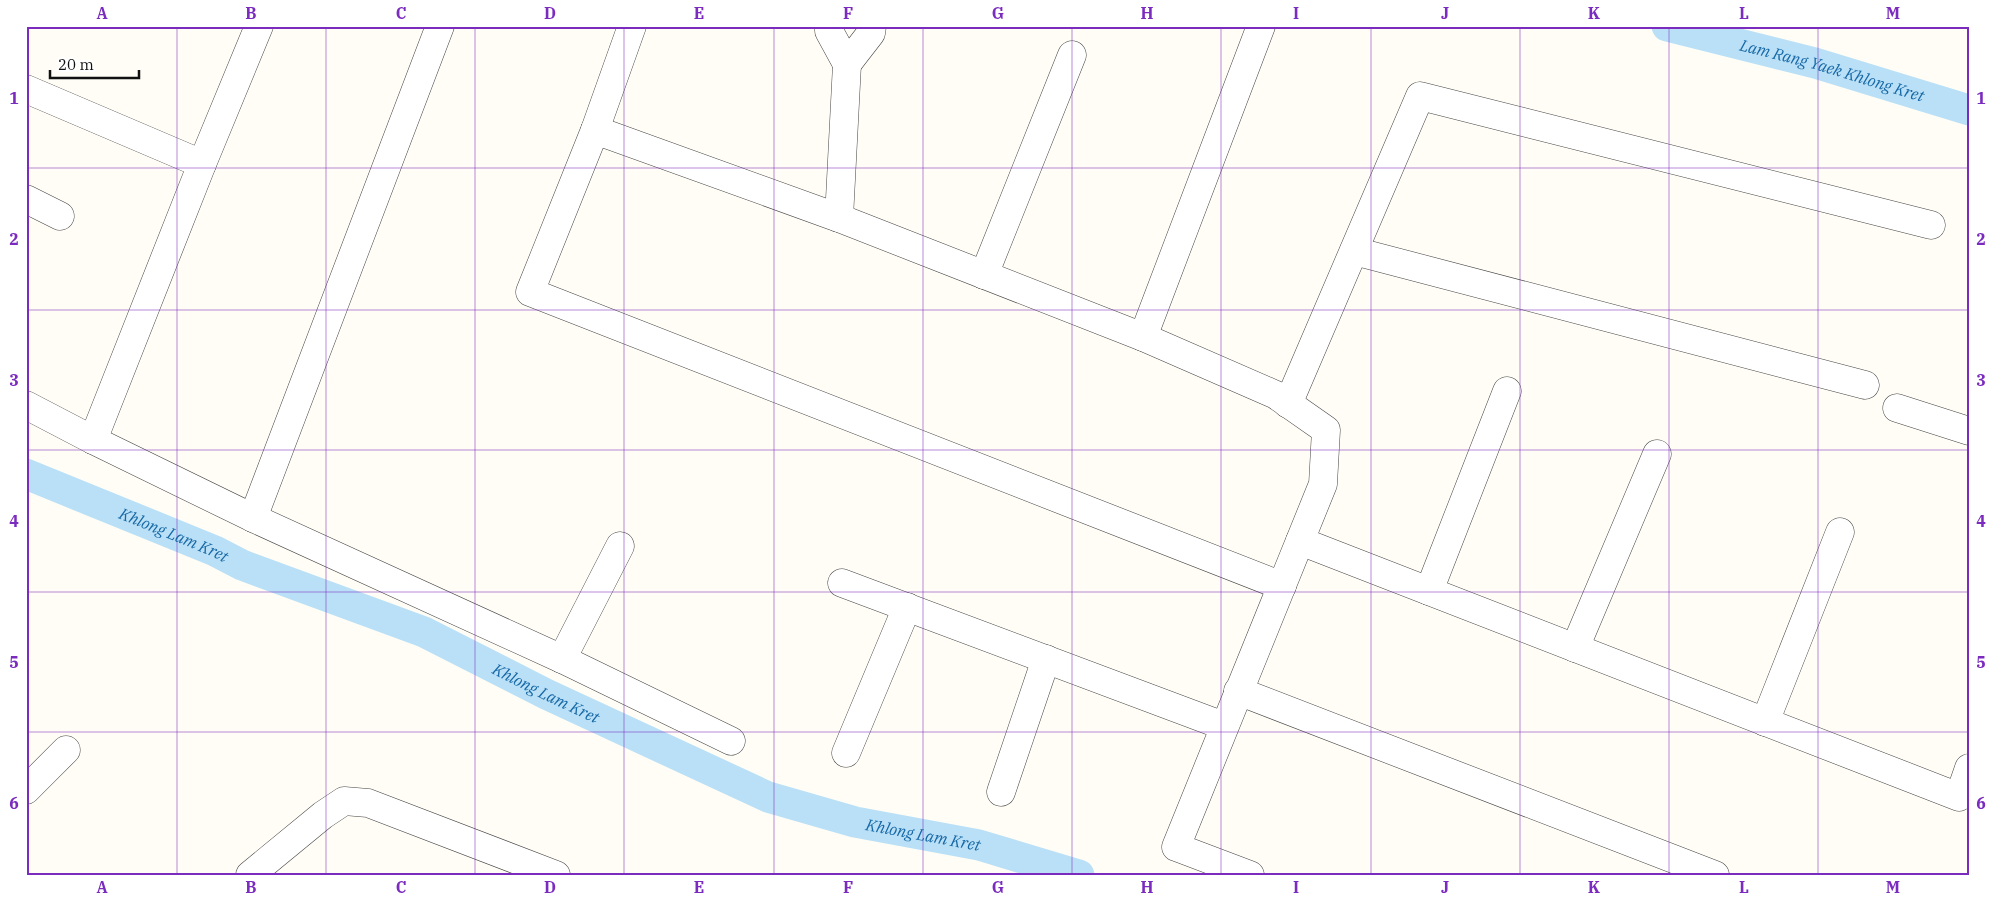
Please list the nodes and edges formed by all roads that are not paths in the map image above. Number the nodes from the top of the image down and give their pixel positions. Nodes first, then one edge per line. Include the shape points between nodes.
1 (259, 26) edge
2 (440, 26) edge
3 (632, 26) edge
4 (1261, 26) edge
5 (829, 29) edge
6 (871, 29) edge
7 (1072, 55) dead end
8 (847, 64) junction
9 (26, 89) edge
10 (595, 130) junction
11 (202, 164) junction
12 (26, 200) edge
13 (60, 216) dead end
14 (839, 218) junction
15 (1931, 226) dead end
16 (1354, 251) junction
17 (984, 275) junction
18 (1143, 337) junction
19 (1865, 385) dead end
20 (1507, 391) dead end
21 (1288, 404) junction
22 (26, 405) edge
23 (1897, 408) dead end
24 (1969, 431) edge
25 (93, 440) junction
26 (1657, 454) dead end
27 (253, 518) junction
28 (1840, 532) dead end
29 (1300, 541) junction
30 (620, 546) dead end
31 (842, 583) dead end
32 (1282, 586) junction
33 (1428, 591) junction
34 (907, 607) junction
35 (1575, 648) junction
36 (562, 659) junction
37 (1046, 659) junction
38 (1238, 691) junction
39 (1765, 722) junction
40 (1224, 726) junction
41 (731, 741) dead end
42 (66, 750) dead end
43 (846, 753) dead end
44 (1969, 768) edge
45 (26, 790) edge
46 (1001, 792) dead end
47 (250, 875) edge
48 (556, 875) edge
49 (1250, 875) edge
50 (1715, 875) edge

1 - 11 street
2 - 27 street
3 - 10 street
4 - 18 street
5 - 8 street
6 - 8 street
7 - 17 street
8 - 14 street
9 - 11 street
10 - 14 street
10 - 32 street via 530,292
11 - 25 street
12 - 13 street
14 - 17 street
15 - 16 street via 1420,96
16 - 19 street
16 - 21 street
17 - 18 street
18 - 21 street via 1276,395
20 - 33 street
21 - 29 street via 1326,430 1323,484
22 - 25 street
23 - 24 street
25 - 27 street
26 - 35 street
27 - 36 street
28 - 39 street
29 - 32 street
29 - 33 street
30 - 36 street
31 - 34 street
32 - 38 street
33 - 35 street
34 - 37 street
34 - 43 street
35 - 39 street
36 - 41 street
37 - 40 street
37 - 46 street
38 - 40 street
38 - 50 street
39 - 44 street via 1959,797
40 - 49 street via 1176,847
42 - 45 street
47 - 48 street via 344,801 368,803

